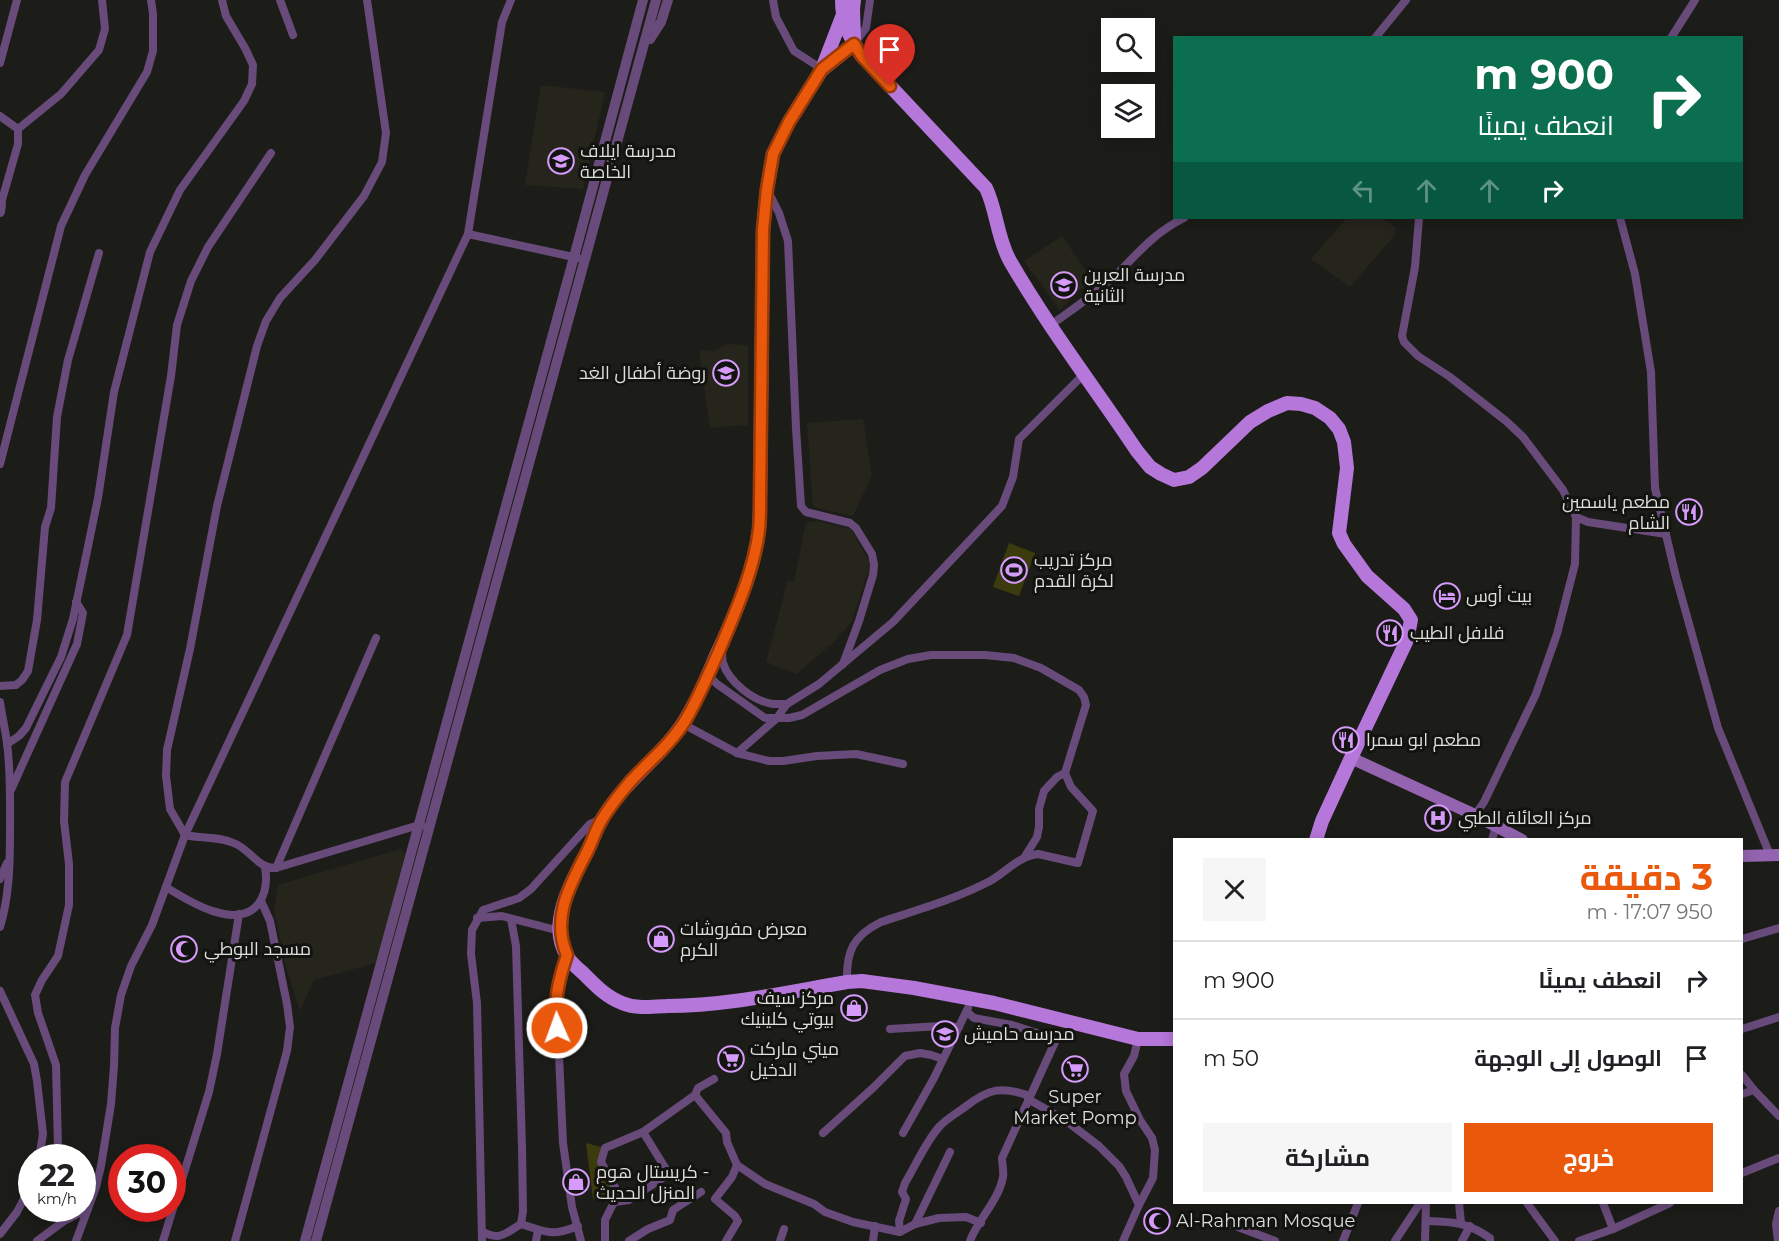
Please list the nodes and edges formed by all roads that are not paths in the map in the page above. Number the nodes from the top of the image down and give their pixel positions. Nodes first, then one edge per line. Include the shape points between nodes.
1 (17, 0) edge
2 (102, 0) edge
3 (151, 0) edge
4 (222, 0) edge
5 (280, 0) edge
6 (367, 0) edge
7 (512, 0) edge
8 (643, 0) edge
9 (656, 0) edge
10 (668, 0) edge
11 (773, 0) edge
12 (842, 0) edge
13 (854, 0) edge
14 (870, 0) edge
15 (1406, 0) edge
16 (1695, 0) edge
17 (842, 18) junction
18 (292, 35) dead end
19 (1377, 36) edge
20 (1672, 36) edge
21 (854, 44) junction
22 (644, 49) junction
23 (0, 63) edge
24 (822, 69) junction
25 (0, 116) edge
26 (18, 129) junction
27 (272, 153) dead end
28 (767, 189) junction
29 (3, 190) edge
30 (0, 208) edge
31 (1182, 219) edge
32 (1419, 219) edge
33 (1620, 219) edge
34 (468, 234) junction
35 (99, 253) dead end
36 (580, 258) junction
37 (1051, 325) junction
38 (1085, 373) junction
39 (0, 464) edge
40 (1576, 517) junction
41 (1666, 534) junction
42 (76, 602) junction
43 (376, 638) dead end
44 (721, 645) junction
45 (843, 664) junction
46 (708, 675) junction
47 (0, 686) edge
48 (0, 702) edge
49 (787, 704) junction
50 (776, 719) junction
51 (683, 724) junction
52 (3, 743) edge
53 (737, 753) junction
54 (1351, 758) junction
55 (903, 764) dead end
56 (1065, 773) junction
57 (10, 793) junction
58 (1475, 815) junction
59 (601, 821) junction
60 (424, 826) junction
61 (1496, 826) junction
62 (185, 835) junction
63 (1317, 838) edge
64 (1493, 838) edge
65 (1518, 838) edge
66 (1774, 855) edge
67 (1743, 856) edge
68 (10, 858) junction
69 (1024, 858) junction
70 (265, 867) junction
71 (276, 868) junction
72 (0, 879) edge
73 (166, 887) junction
74 (261, 901) junction
75 (238, 914) junction
76 (477, 918) junction
77 (511, 919) junction
78 (0, 927) edge
79 (1779, 928) edge
80 (560, 931) junction
81 (1743, 939) edge
82 (567, 955) junction
83 (847, 982) junction
84 (0, 991) edge
85 (968, 1005) junction
86 (1779, 1017) edge
87 (959, 1027) junction
88 (890, 1029) dead end
89 (1743, 1029) edge
90 (1138, 1039) junction
91 (1173, 1039) edge
92 (943, 1059) junction
93 (1743, 1076) edge
94 (714, 1079) dead end
95 (1754, 1090) junction
96 (1743, 1094) edge
97 (695, 1095) junction
98 (1029, 1098) junction
99 (1779, 1116) edge
100 (643, 1132) junction
101 (824, 1133) dead end
102 (903, 1133) dead end
103 (41, 1144) edge
104 (58, 1144) edge
105 (950, 1152) dead end
106 (1779, 1158) edge
107 (738, 1165) junction
108 (1743, 1173) edge
109 (96, 1187) edge
110 (701, 1192) dead end
111 (615, 1202) junction
112 (1358, 1204) edge
113 (1419, 1204) edge
114 (1426, 1204) edge
115 (1459, 1204) edge
116 (1528, 1204) edge
117 (1603, 1204) edge
118 (1668, 1204) edge
119 (1138, 1205) junction
120 (18, 1210) edge
121 (1779, 1211) edge
122 (1426, 1221) junction
123 (63, 1222) edge
124 (83, 1222) edge
125 (981, 1222) junction
126 (521, 1224) junction
127 (915, 1224) junction
128 (1230, 1224) dead end
129 (1465, 1224) junction
130 (578, 1226) junction
131 (875, 1226) junction
132 (784, 1229) dead end
133 (1613, 1229) junction
134 (538, 1230) junction
135 (900, 1232) junction
136 (0, 1234) edge
137 (483, 1237) edge
138 (1601, 1237) edge
139 (38, 1241) edge
140 (76, 1241) edge
141 (163, 1241) edge
142 (235, 1241) edge
143 (305, 1241) edge
144 (316, 1241) edge
145 (536, 1241) edge
146 (581, 1241) edge
147 (605, 1241) edge
148 (629, 1241) edge
149 (726, 1241) edge
150 (780, 1241) edge
151 (873, 1241) edge
152 (970, 1241) edge
153 (1122, 1241) edge
154 (1275, 1241) edge
155 (1343, 1241) edge
156 (1395, 1241) edge
157 (1425, 1241) edge
158 (1462, 1241) edge
159 (1490, 1241) edge
160 (1555, 1241) edge
161 (1579, 1241) edge
162 (1778, 1241) edge

1 - 23 street
2 - 26 street via 105,29 99,50 61,94
3 - 39 street via 153,51 147,72 85,175 61,226
4 - 42 street via 226,16 252,65 252,84 180,190 150,252 114,392 98,498
5 - 18 street
6 - 62 street via 386,133 382,162 364,196 280,298 257,346 217,507 167,750 170,809
7 - 34 street via 502,22
8 - 36 street
9 - 22 street
10 - 22 street via 661,22
11 - 24 street via 776,17 794,51
12 - 17 main road
13 - 21 main road
14 - 21 street via 866,28
15 - 19 street
16 - 20 street
17 - 21 main road
17 - 24 main road
21 - 24 main road
21 - 37 main road via 986,188 1000,241
22 - 36 street
24 - 28 main road via 773,154
25 - 26 street
26 - 29 street via 18,144
27 - 104 street via 208,247 191,281 177,325 127,635 65,782 69,905 58,956 35,995 56,1065
28 - 44 main road via 763,230 759,530 736,610
28 - 45 street via 788,241 801,506 806,512 850,523 872,554 874,564 863,610
29 - 30 street
31 - 37 street via 1151,238 1093,295
32 - 40 street via 1404,342 1523,437 1563,490
33 - 41 street via 1635,274 1651,372 1655,488
34 - 36 street
34 - 62 street
35 - 47 street via 68,360 57,417 51,508 45,527 28,671 16,685
36 - 60 street
37 - 38 main road
38 - 45 street via 1019,439 1013,477 1002,506 893,622
38 - 54 main road via 1137,451 1150,466 1174,480 1189,477 1250,422 1287,403 1315,408 1339,429 1347,468 1339,533 1367,576 1411,620 1407,640
40 - 41 street
40 - 58 street via 1575,564 1557,634 1536,694
41 - 66 street via 1718,728
42 - 52 street via 61,657 26,728 20,736
42 - 57 street via 83,613 77,644
43 - 71 street
44 - 46 main road
44 - 49 street via 723,663 740,687 771,704
45 - 49 street
46 - 50 street via 765,717
46 - 51 main road
48 - 52 street
49 - 50 street
50 - 53 street
50 - 56 street via 802,715 880,670 908,659 985,655 1014,658 1041,668 1079,690 1084,697 1086,705
51 - 53 street
51 - 59 main road
52 - 57 street
53 - 55 street via 783,761 856,754
54 - 58 main road
54 - 63 main road
56 - 69 street via 1044,791 1037,837
56 - 69 street via 1071,787 1093,811 1078,863 1038,854
57 - 68 street
58 - 61 main road
59 - 76 street via 590,824 519,898 483,909
59 - 80 main road via 567,891
60 - 71 street
60 - 143 street
60 - 144 street
61 - 64 street
61 - 65 main road
62 - 70 street via 235,843
62 - 73 street
66 - 67 main road
68 - 72 street
68 - 78 street
69 - 83 street via 971,890 866,929 851,950
70 - 71 street
70 - 74 street
73 - 75 street via 206,908
73 - 109 street via 121,995 111,1104
74 - 75 street via 253,909
74 - 142 street via 270,921 290,1027 287,1051
75 - 141 street via 209,1092
76 - 77 street via 495,915
76 - 137 street via 471,954 477,1003
77 - 80 street
77 - 126 street via 518,1002
79 - 81 street
80 - 82 main road
82 - 83 main road via 610,997 637,1006 687,1007
82 - 130 street via 555,1009 563,1143
83 - 85 main road via 914,988
84 - 103 street via 34,1064
85 - 87 street
85 - 90 main road via 994,1003
85 - 98 street via 974,1018 1012,1025 1055,1042
86 - 89 street
87 - 88 street
87 - 92 street
90 - 91 main road
90 - 119 street via 1124,1074 1126,1091 1155,1150 1153,1178
92 - 101 street via 920,1053 905,1056
92 - 102 street
93 - 95 street
94 - 97 street via 698,1088
95 - 96 street
95 - 99 street
97 - 100 street
97 - 107 street via 726,1133
98 - 119 street via 1099,1146 1119,1166
98 - 125 street via 1002,1158 1003,1177
98 - 135 street via 1009,1090 993,1090 940,1125 905,1183
100 - 111 street via 605,1148 602,1162 615,1187
100 - 111 street via 669,1174 629,1200
105 - 127 street
106 - 108 street
107 - 131 street via 765,1184 825,1212
107 - 149 street via 715,1199 738,1221
110 - 148 street via 673,1210 670,1220
111 - 147 street via 605,1220
112 - 155 street
113 - 156 street
114 - 122 street
115 - 129 street
116 - 160 street
117 - 133 street
118 - 133 street
119 - 153 street
120 - 136 street
121 - 162 street
122 - 129 street
122 - 157 street
123 - 139 street
124 - 140 street
125 - 127 street via 950,1216
125 - 152 street
126 - 134 street
126 - 137 street via 499,1237
127 - 135 street
128 - 154 street
129 - 158 street
129 - 159 street
130 - 134 street via 554,1233
130 - 146 street
131 - 135 street
131 - 151 street
132 - 150 street
133 - 138 street
134 - 145 street
138 - 161 street

